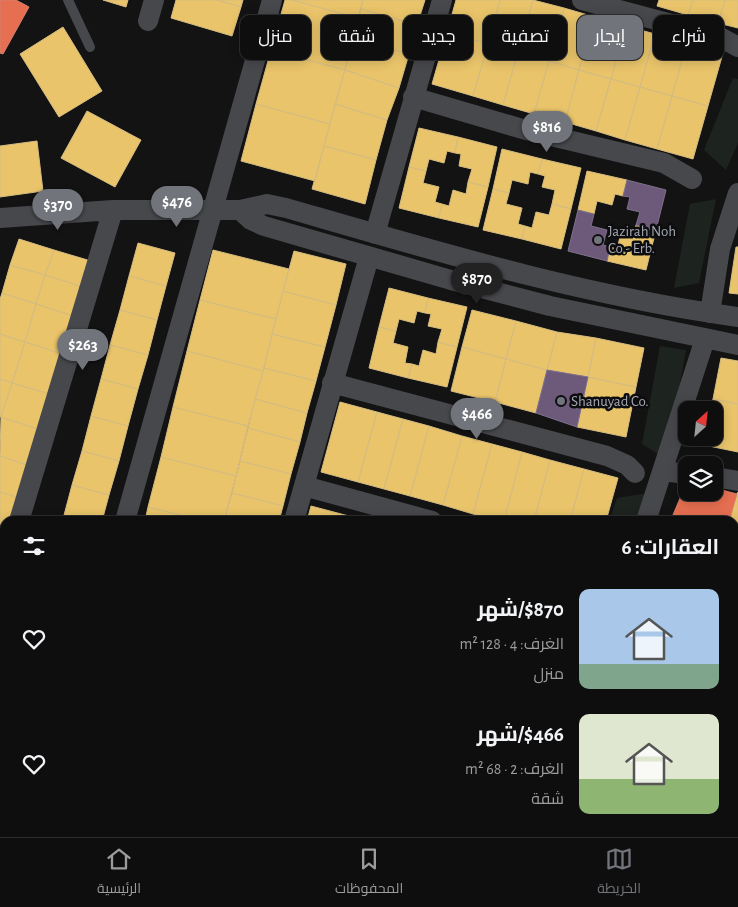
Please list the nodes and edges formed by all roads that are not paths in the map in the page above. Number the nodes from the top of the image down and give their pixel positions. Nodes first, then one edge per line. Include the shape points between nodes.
1 (68, 0) edge
2 (154, 0) edge
3 (272, 0) edge
4 (442, 0) edge
5 (582, 0) edge
6 (148, 21) dead end
7 (90, 47) dead end
8 (738, 47) edge
9 (413, 97) junction
10 (692, 180) dead end
11 (738, 193) edge
12 (113, 210) junction
13 (213, 210) junction
14 (240, 210) junction
15 (0, 218) edge
16 (375, 234) junction
17 (369, 256) junction
18 (555, 282) junction
19 (550, 306) junction
20 (710, 313) junction
21 (738, 317) edge
22 (705, 339) junction
23 (738, 345) edge
24 (332, 383) junction
25 (663, 471) junction
26 (635, 473) dead end
27 (678, 473) edge
28 (723, 478) edge
29 (738, 480) edge
30 (304, 486) junction
31 (21, 516) edge
32 (126, 516) edge
33 (295, 516) edge
34 (414, 516) edge
35 (648, 516) edge

1 - 7 lane
2 - 6 street
3 - 13 street
4 - 9 street
5 - 8 street via 720,37
9 - 10 street via 526,130 664,163
9 - 16 street
11 - 20 street via 720,249
12 - 13 street
12 - 15 street
12 - 31 street
13 - 14 street
13 - 32 street
14 - 16 street via 267,204
14 - 17 street via 264,226
16 - 18 street
17 - 19 street
17 - 24 street
18 - 19 street
18 - 20 street
19 - 22 street
20 - 21 street
22 - 23 street
22 - 25 street
24 - 26 street via 607,456 628,465
24 - 30 street
25 - 27 street
25 - 35 street
28 - 29 street
30 - 33 street
30 - 34 street

